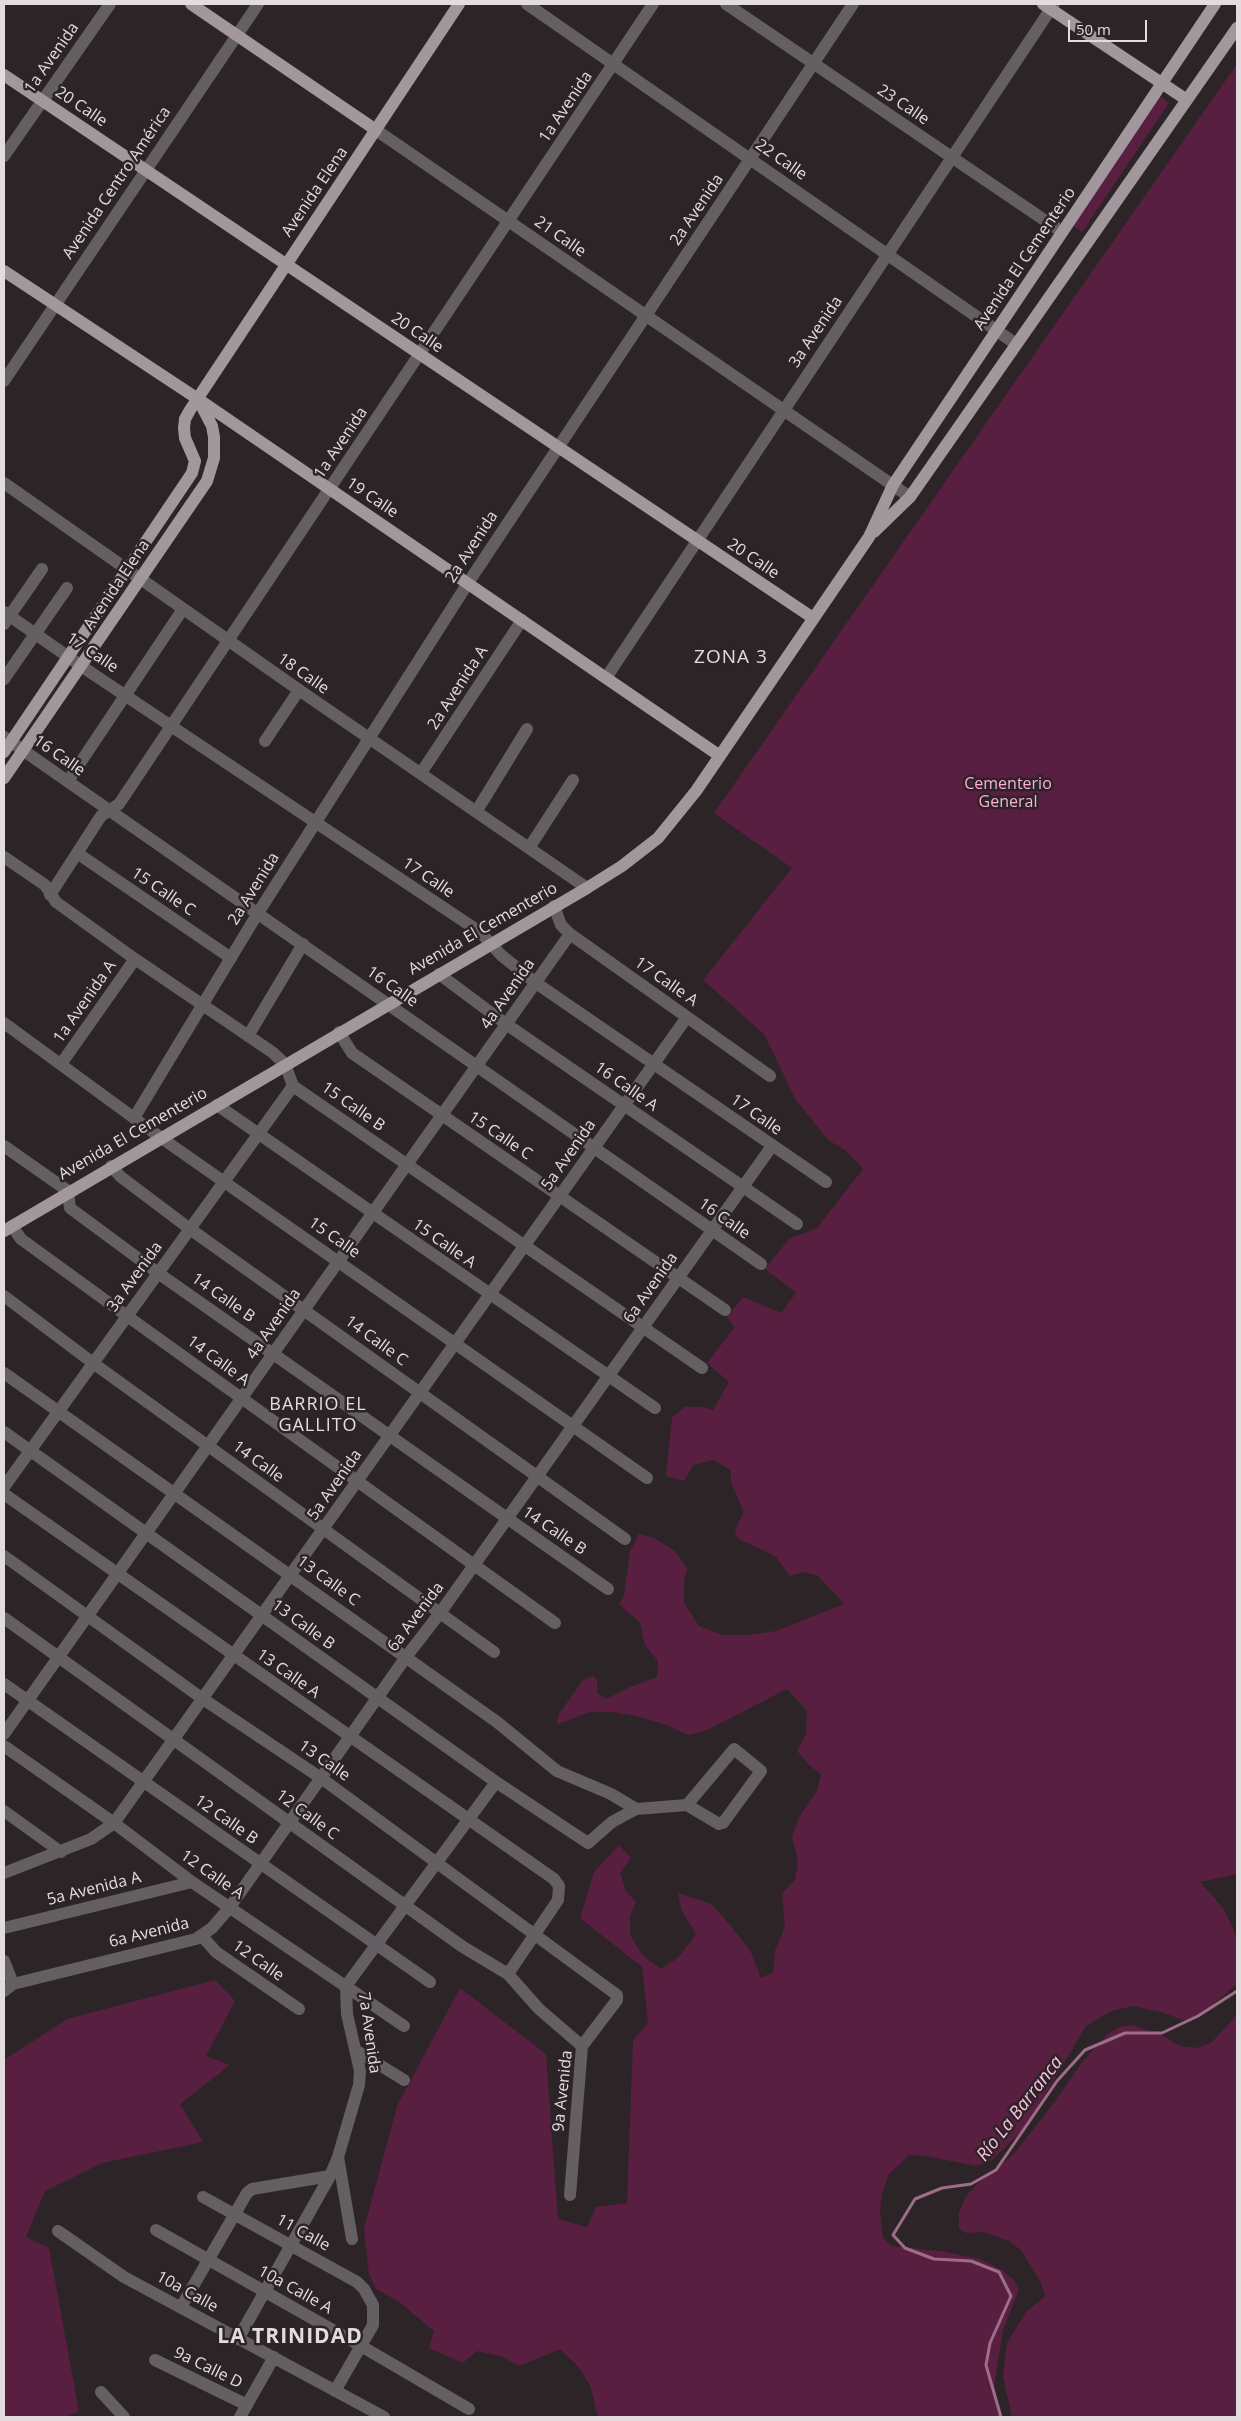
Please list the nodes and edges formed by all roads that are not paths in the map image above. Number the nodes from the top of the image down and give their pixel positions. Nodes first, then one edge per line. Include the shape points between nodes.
1 (110, 4) edge
2 (191, 4) edge
3 (258, 4) edge
4 (460, 4) edge
5 (527, 4) edge
6 (653, 4) edge
7 (726, 4) edge
8 (853, 4) edge
9 (1214, 4) edge
10 (1049, 5) edge
11 (1237, 28) edge
12 (237, 35) junction
13 (614, 63) junction
14 (814, 64) junction
15 (4, 75) edge
16 (1162, 84) junction
17 (42, 100) junction
18 (1186, 100) junction
19 (376, 130) junction
20 (4, 156) edge
21 (750, 158) junction
22 (952, 158) junction
23 (146, 171) junction
24 (509, 221) junction
25 (1062, 232) junction
26 (887, 254) junction
27 (285, 264) junction
28 (4, 271) edge
29 (55, 305) junction
30 (646, 315) junction
31 (996, 330) junction
32 (1016, 344) junction
33 (420, 355) junction
34 (4, 381) edge
35 (198, 399) junction
36 (783, 410) junction
37 (557, 447) junction
38 (4, 483) edge
39 (893, 485) junction
40 (330, 489) junction
41 (910, 497) junction
42 (869, 537) junction
43 (697, 540) junction
44 (42, 569) dead end
45 (128, 571) junction
46 (140, 579) junction
47 (468, 583) junction
48 (67, 588) dead end
49 (183, 609) junction
50 (6, 617) edge
51 (813, 618) junction
52 (522, 620) junction
53 (35, 634) junction
54 (228, 641) junction
55 (69, 657) junction
56 (81, 666) junction
57 (606, 678) junction
58 (4, 679) edge
59 (299, 690) junction
60 (126, 696) junction
61 (172, 726) junction
62 (527, 729) dead end
63 (368, 738) junction
64 (265, 741) dead end
65 (6, 744) edge
66 (23, 750) junction
67 (720, 756) junction
68 (421, 774) junction
69 (4, 778) edge
70 (573, 780) dead end
71 (68, 781) junction
72 (110, 810) junction
73 (476, 812) junction
74 (315, 822) junction
75 (529, 848) junction
76 (77, 853) junction
77 (4, 857) edge
78 (587, 888) junction
79 (50, 895) junction
80 (554, 906) junction
81 (258, 913) junction
82 (570, 934) junction
83 (303, 944) junction
84 (491, 944) junction
85 (230, 958) junction
86 (135, 960) junction
87 (439, 974) junction
88 (536, 983) junction
89 (388, 1003) junction
90 (203, 1006) junction
91 (687, 1017) junction
92 (4, 1023) edge
93 (506, 1024) junction
94 (339, 1032) junction
95 (248, 1036) junction
96 (61, 1064) junction
97 (285, 1064) junction
98 (654, 1064) junction
99 (476, 1067) junction
100 (770, 1076) dead end
101 (294, 1086) junction
102 (217, 1105) junction
103 (624, 1105) junction
104 (442, 1115) junction
105 (134, 1118) junction
106 (258, 1135) junction
107 (160, 1137) junction
108 (772, 1146) junction
109 (5, 1148) edge
110 (594, 1148) junction
111 (407, 1164) junction
112 (111, 1166) junction
113 (225, 1181) junction
114 (826, 1182) dead end
115 (743, 1187) junction
116 (68, 1191) junction
117 (560, 1196) junction
118 (372, 1214) junction
119 (797, 1224) dead end
120 (8, 1228) edge
121 (190, 1229) junction
122 (712, 1230) junction
123 (525, 1245) junction
124 (338, 1261) junction
125 (761, 1264) dead end
126 (158, 1273) junction
127 (678, 1278) junction
128 (489, 1295) junction
129 (4, 1296) edge
130 (304, 1310) junction
131 (725, 1310) dead end
132 (127, 1316) junction
133 (643, 1327) junction
134 (455, 1343) junction
135 (273, 1353) junction
136 (93, 1363) junction
137 (702, 1368) dead end
138 (4, 1372) edge
139 (608, 1376) junction
140 (420, 1392) junction
141 (241, 1398) junction
142 (655, 1408) dead end
143 (58, 1412) junction
144 (573, 1426) junction
145 (4, 1432) edge
146 (389, 1436) junction
147 (208, 1446) junction
148 (30, 1451) junction
149 (537, 1476) junction
150 (647, 1478) dead end
151 (357, 1482) junction
152 (4, 1487) edge
153 (175, 1492) junction
154 (4, 1494) edge
155 (507, 1519) junction
156 (323, 1529) junction
157 (146, 1533) junction
158 (625, 1539) dead end
159 (4, 1556) edge
160 (473, 1565) junction
161 (117, 1574) junction
162 (291, 1575) junction
163 (608, 1589) dead end
164 (440, 1614) junction
165 (262, 1615) junction
166 (88, 1616) junction
167 (4, 1618) edge
168 (555, 1623) dead end
169 (494, 1652) dead end
170 (233, 1655) junction
171 (58, 1657) junction
172 (406, 1657) junction
173 (4, 1684) edge
174 (377, 1698) junction
175 (202, 1699) junction
176 (27, 1700) junction
177 (4, 1734) edge
178 (349, 1737) junction
179 (174, 1739) junction
180 (4, 1746) edge
181 (321, 1778) junction
182 (144, 1782) junction
183 (496, 1782) junction
184 (687, 1805) junction
185 (636, 1809) junction
186 (4, 1811) edge
187 (468, 1820) junction
188 (289, 1822) junction
189 (114, 1823) junction
190 (62, 1852) junction
191 (259, 1863) junction
192 (436, 1863) junction
193 (4, 1873) edge
194 (192, 1882) junction
195 (405, 1905) junction
196 (230, 1907) junction
197 (4, 1928) edge
198 (534, 1935) junction
199 (202, 1936) junction
200 (376, 1945) junction
201 (4, 1961) edge
202 (508, 1974) junction
203 (430, 1982) dead end
204 (346, 1986) junction
205 (9, 1987) edge
206 (617, 2000) joint
207 (299, 2009) dead end
208 (404, 2026) dead end
209 (582, 2046) junction
210 (357, 2051) junction
211 (404, 2080) dead end
212 (338, 2158) junction
213 (330, 2176) junction
214 (570, 2195) dead end
215 (203, 2197) dead end
216 (235, 2214) junction
217 (156, 2230) dead end
218 (58, 2231) dead end
219 (352, 2239) dead end
220 (291, 2245) junction
221 (209, 2260) junction
222 (265, 2292) junction
223 (181, 2308) junction
224 (238, 2339) junction
225 (361, 2346) junction
226 (274, 2358) junction
227 (155, 2360) dead end
228 (335, 2391) junction
229 (101, 2392) dead end
230 (247, 2405) junction
231 (469, 2410) dead end
232 (124, 2417) edge
233 (240, 2417) edge
234 (384, 2417) edge

1 - 17 street, 1a Avenida
2 - 12 main road, 21 Calle
3 - 12 street, Avenida Centro América
4 - 19 main road, Avenida Elena
5 - 13 street, 22 Calle
6 - 13 street, 1a Avenida
7 - 14 street, 23 Calle
8 - 14 street, 2a Avenida
9 - 16 main road, Avenida El Cementerio
10 - 16 main road
10 - 22 street, 3a Avenida
11 - 18 main road, Avenida El Cementerio
12 - 19 main road, 21 Calle
12 - 23 street, Avenida Centro América
13 - 21 street, 22 Calle
13 - 24 street, 1a Avenida
14 - 21 street, 2a Avenida
14 - 22 street, 23 Calle
15 - 17 main road, 20 Calle
16 - 18 main road
16 - 25 main road, Avenida El Cementerio
17 - 20 street, 1a Avenida
17 - 23 main road, 20 Calle
18 - 32 main road, Avenida El Cementerio
19 - 24 street, 21 Calle
19 - 27 main road, Avenida Elena
21 - 26 street, 22 Calle
21 - 30 street, 2a Avenida
22 - 25 street, 23 Calle
22 - 26 street, 3a Avenida
23 - 27 main road, 20 Calle
23 - 29 street, Avenida Centro América
24 - 30 street, 21 Calle
24 - 33 street, 1a Avenida
25 - 31 main road, Avenida El Cementerio
26 - 31 street, 22 Calle
26 - 36 street, 3a Avenida
27 - 33 main road, 20 Calle
27 - 35 main road, Avenida Elena
28 - 29 main road, 19 Calle
29 - 34 street, Avenida Centro América
29 - 35 main road, 19 Calle
30 - 36 street, 21 Calle
30 - 37 street, 2a Avenida
31 - 32 street, 22 Calle
31 - 39 main road, Avenida El Cementerio
32 - 41 main road, Avenida El Cementerio
33 - 37 main road, 20 Calle
33 - 40 street, 1a Avenida
35 - 40 main road, 19 Calle
35 - 45 main road, Avenida Elena via 185,419 184,428 195,462 192,473
35 - 46 main road, Avenida Elena via 212,426 212,470 200,493
36 - 39 street, 21 Calle
36 - 43 street, 3a Avenida
37 - 43 main road, 20 Calle
37 - 47 street, 2a Avenida
38 - 45 street, 18 Calle
39 - 41 street, 21 Calle
39 - 42 main road, Avenida El Cementerio
40 - 47 main road, 19 Calle
40 - 54 street, 1a Avenida
41 - 42 main road, Avenida El Cementerio
42 - 51 main road, Avenida El Cementerio
43 - 51 main road, 20 Calle
43 - 57 street, 3a Avenida
44 - 50 street
45 - 46 street, 18 Calle
45 - 55 main road, Avenida Elena
46 - 49 street, 18 Calle
46 - 56 main road, Avenida Elena
47 - 52 main road, 19 Calle
47 - 63 street, 2a Avenida
48 - 53 street
49 - 54 street, 18 Calle
49 - 60 street
50 - 53 street, 17 Calle
51 - 67 main road, Avenida El Cementerio
52 - 57 main road, 19 Calle
52 - 68 street, 2a Avenida A
53 - 55 street, 17 Calle
53 - 58 street
54 - 59 street, 18 Calle
54 - 61 street, 1a Avenida
55 - 56 street, 17 Calle
55 - 65 main road, Avenida Elena
56 - 60 street, 17 Calle
56 - 66 main road, Avenida Elena
57 - 67 main road, 19 Calle
59 - 63 street, 18 Calle
59 - 64 street
60 - 61 street, 17 Calle
60 - 71 street
61 - 72 street, 1a Avenida via 119,804
61 - 74 street, 17 Calle
62 - 73 street
63 - 68 street, 18 Calle
63 - 74 street, 2a Avenida
65 - 66 street, 16 Calle
66 - 69 main road, Avenida Elena
66 - 71 street, 16 Calle
67 - 78 main road, Avenida El Cementerio via 658,838
68 - 73 street, 18 Calle
70 - 75 street
71 - 72 street, 16 Calle
72 - 76 street, 1a Avenida via 101,816
72 - 81 street, 16 Calle
73 - 75 street, 18 Calle
74 - 81 street, 2a Avenida
74 - 84 street, 17 Calle via 480,932
75 - 78 street, 18 Calle
76 - 79 street, 1a Avenida
76 - 85 street, 15 Calle C
77 - 79 street via 45,885
78 - 80 main road, Avenida El Cementerio
79 - 86 street
80 - 82 street, 17 Calle A via 561,925
80 - 84 main road, Avenida El Cementerio
81 - 83 street, 16 Calle
81 - 85 street, 2a Avenida
82 - 88 street, 4a Avenida
82 - 91 street, 17 Calle A
83 - 89 street, 16 Calle
83 - 95 street
84 - 87 main road, Avenida El Cementerio
84 - 88 street, 17 Calle via 501,956
85 - 90 street, 2a Avenida
86 - 90 street
86 - 96 street, 1a Avenida A
87 - 89 main road, Avenida El Cementerio
87 - 93 street, 16 Calle A
88 - 93 street, 4a Avenida
88 - 98 street, 17 Calle
89 - 94 main road, Avenida El Cementerio
89 - 99 street, 16 Calle
90 - 95 street
90 - 105 street, 2a Avenida
91 - 98 street, 5a Avenida
91 - 100 street, 17 Calle A
92 - 96 street, 15 Calle
93 - 99 street, 4a Avenida
93 - 103 street, 16 Calle A
94 - 97 main road, Avenida El Cementerio
94 - 104 street, 15 Calle C via 352,1053
95 - 97 street
96 - 105 street, 15 Calle
97 - 101 street
97 - 102 main road, Avenida El Cementerio
98 - 103 street, 5a Avenida
98 - 108 street, 17 Calle
99 - 104 street, 4a Avenida
99 - 110 street, 16 Calle
101 - 106 street, 3a Avenida
101 - 111 street, 15 Calle B
102 - 106 street, 15 Calle A
102 - 107 main road, Avenida El Cementerio
103 - 110 street, 5a Avenida
103 - 115 street, 16 Calle A
104 - 111 street, 4a Avenida
104 - 117 street, 15 Calle C
105 - 107 street, 15 Calle
106 - 113 street, 3a Avenida
106 - 118 street, 15 Calle A
107 - 112 main road, Avenida El Cementerio
107 - 113 street, 15 Calle
108 - 114 street, 17 Calle
108 - 115 street, 6a Avenida
109 - 116 street
110 - 117 street, 5a Avenida
110 - 122 street, 16 Calle
111 - 118 street, 4a Avenida
111 - 123 street, 15 Calle B
112 - 116 main road, Avenida El Cementerio
112 - 121 street, 14 Calle C
113 - 121 street, 3a Avenida
113 - 124 street, 15 Calle
115 - 119 street, 16 Calle A
115 - 122 street, 6a Avenida
116 - 120 main road, Avenida El Cementerio
116 - 126 street, 14 Calle B via 70,1208
117 - 123 street, 5a Avenida
117 - 127 street, 15 Calle C
118 - 124 street, 4a Avenida
118 - 128 street, 15 Calle A
120 - 132 street, 14 Calle A
121 - 126 street, 3a Avenida
121 - 130 street, 14 Calle C
122 - 125 street, 16 Calle
122 - 127 street, 6a Avenida
123 - 128 street, 5a Avenida
123 - 133 street, 15 Calle B
124 - 130 street, 4a Avenida
124 - 134 street, 15 Calle
126 - 132 street, 3a Avenida
126 - 135 street, 14 Calle B
127 - 131 street, 15 Calle C
127 - 133 street, 6a Avenida
128 - 134 street, 5a Avenida
128 - 139 street, 15 Calle A
129 - 136 street, 14 Calle
130 - 135 street, 4a Avenida
130 - 140 street, 14 Calle C
132 - 136 street, 3a Avenida
132 - 141 street, 14 Calle A
133 - 137 street, 15 Calle B
133 - 139 street, 6a Avenida
134 - 140 street, 5a Avenida
134 - 144 street, 15 Calle
135 - 141 street, 4a Avenida
135 - 146 street, 14 Calle B
136 - 143 street, 3a Avenida
136 - 147 street, 14 Calle
138 - 143 street, 13 Calle C
139 - 142 street, 15 Calle A
139 - 144 street, 6a Avenida
140 - 146 street, 5a Avenida
140 - 149 street, 14 Calle C
141 - 147 street, 4a Avenida
141 - 151 street, 14 Calle A
143 - 148 street, 3a Avenida
143 - 153 street, 13 Calle C
144 - 149 street, 6a Avenida
144 - 150 street, 15 Calle
145 - 148 street, 13 Calle B
146 - 151 street, 5a Avenida
146 - 155 street, 14 Calle B
147 - 153 street, 4a Avenida
147 - 156 street, 14 Calle
148 - 152 street, 3a Avenida
148 - 157 street, 13 Calle B
149 - 155 street, 6a Avenida
149 - 158 street, 14 Calle C
151 - 156 street, 5a Avenida
151 - 160 street, 14 Calle A
153 - 157 street, 4a Avenida
153 - 162 street, 13 Calle C
154 - 161 street, 13 Calle A
155 - 160 street, 6a Avenida
155 - 163 street, 14 Calle B
156 - 162 street, 5a Avenida
156 - 164 street, 14 Calle
157 - 161 street, 4a Avenida
157 - 165 street, 13 Calle B
159 - 166 street, 13 Calle
160 - 164 street, 6a Avenida
160 - 168 street, 14 Calle A
161 - 166 street, 4a Avenida
161 - 170 street, 13 Calle A
162 - 165 street, 5a Avenida
162 - 172 street, 13 Calle C
164 - 169 street, 14 Calle
164 - 172 street, 6a Avenida
165 - 170 street, 5a Avenida
165 - 174 street, 13 Calle B
166 - 171 street, 4a Avenida
166 - 175 street, 13 Calle
167 - 171 street, 12 Calle C
170 - 175 street, 5a Avenida
170 - 178 street, 13 Calle A
171 - 176 street, 4a Avenida
171 - 179 street, 12 Calle C
172 - 174 street, 6a Avenida
172 - 185 street, 13 Calle C via 518,1738 557,1771
173 - 176 street, 12 Calle B
174 - 178 street, 6a Avenida
174 - 183 street, 13 Calle B
175 - 179 street, 5a Avenida
175 - 181 street, 13 Calle
176 - 177 street, 4a Avenida
176 - 182 street, 12 Calle B
178 - 181 street, 6a Avenida
178 - 187 street, 13 Calle A
179 - 182 street, 5a Avenida
179 - 188 street, 12 Calle C
180 - 189 street, 12 Calle A
181 - 188 street, 6a Avenida
181 - 192 street, 13 Calle
182 - 189 street, 5a Avenida
182 - 191 street, 12 Calle B
183 - 185 street, 13 Calle B via 591,1842 612,1822
183 - 187 street, 7a Avenida
184 - 184 street via 719,1824 723,1823 760,1769 733,1750
184 - 185 street
186 - 190 street
187 - 192 street, 7a Avenida
187 - 198 street, 13 Calle A via 559,1886 558,1900
188 - 191 street, 6a Avenida
188 - 195 street, 12 Calle C
189 - 190 street, 5a Avenida
189 - 194 street, 12 Calle A
190 - 193 street, 5a Avenida
191 - 196 street, 6a Avenida
191 - 200 street, 12 Calle B
192 - 195 street, 7a Avenida
192 - 198 street, 13 Calle
194 - 196 street, 12 Calle A
194 - 197 street, 5a Avenida A
195 - 200 street, 7a Avenida
195 - 202 street, 12 Calle C via 463,1947
196 - 199 street, 6a Avenida
196 - 204 street, 12 Calle A
198 - 202 street
198 - 206 street, 13 Calle via 617,1995
199 - 205 street, 6a Avenida
199 - 207 street, 12 Calle via 229,1962
200 - 203 street, 12 Calle B
200 - 204 street, 7a Avenida
201 - 205 street
202 - 209 street, 12 Calle C via 539,2009
204 - 208 street, 12 Calle A
204 - 210 street, 7a Avenida via 347,2014
206 - 209 street, 9a Avenida
209 - 214 street, 9a Avenida
210 - 211 street
210 - 212 street, 7a Avenida via 359,2086
212 - 213 street, 7a Avenida
212 - 219 street
213 - 216 street via 259,2186 247,2193
213 - 220 street, 7a Avenida
215 - 216 street, 11 Calle
216 - 220 street, 11 Calle
216 - 221 street
217 - 221 street, 10a Calle A
218 - 223 street, 10a Calle via 124,2276
220 - 222 street, 7a Avenida
220 - 225 street, 11 Calle via 364,2289 374,2310 373,2325
221 - 222 street, 10a Calle A
221 - 223 street
222 - 224 street, 7a Avenida
222 - 225 street, 10a Calle A
223 - 224 street, 10a Calle
224 - 226 street, 10a Calle
225 - 228 street
225 - 231 street, 10a Calle A
226 - 228 street, 10a Calle
226 - 230 street
227 - 230 street, 9a Calle D
228 - 234 street, 10a Calle
229 - 232 street
230 - 233 street

